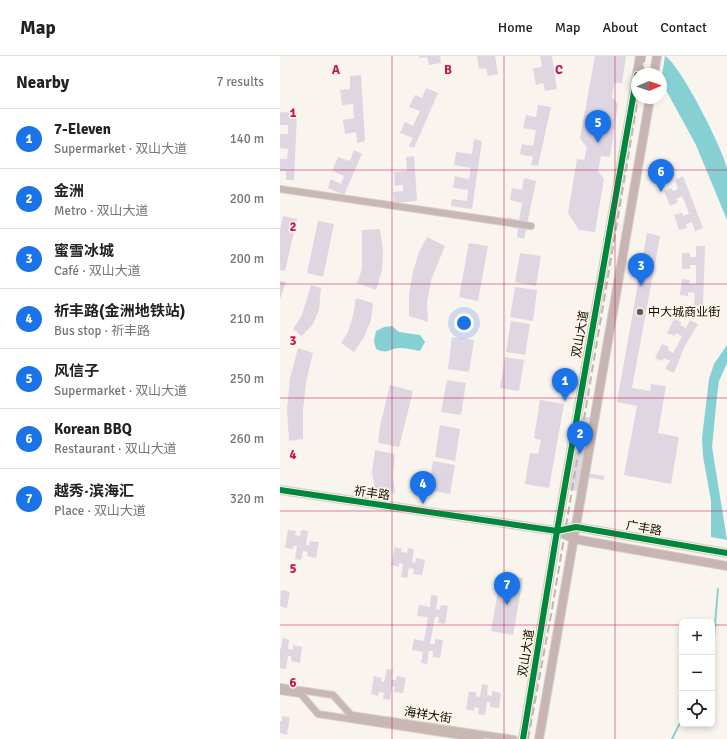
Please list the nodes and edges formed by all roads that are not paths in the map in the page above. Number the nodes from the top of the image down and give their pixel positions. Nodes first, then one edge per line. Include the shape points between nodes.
1 (640, 56) edge
2 (657, 56) edge
3 (638, 68) edge
4 (655, 68) edge
5 (632, 104) edge
6 (649, 104) edge
7 (280, 189) edge
8 (531, 226) dead end
9 (280, 490) edge
10 (576, 527) junction
11 (557, 530) junction
12 (574, 540) junction
13 (727, 553) edge
14 (727, 566) edge
15 (280, 687) edge
16 (280, 691) edge
17 (318, 693) junction
18 (311, 705) junction
19 (343, 706) junction
20 (336, 716) junction
21 (481, 739) edge
22 (514, 739) edge
23 (523, 739) edge
24 (539, 739) edge

1 - 3 street, 双山大道
2 - 4 street
5 - 11 street, 双山大道
6 - 10 street
7 - 8 street
9 - 11 street, 祈丰路
10 - 11 street, 广丰路
10 - 12 street
10 - 13 street, 广丰路
11 - 12 street, 广丰路
11 - 23 street, 双山大道
12 - 14 street, 广丰路
12 - 24 street
15 - 17 street, 海祥大街
16 - 18 street, 海祥大街 via 301,694
17 - 18 street via 312,698
17 - 19 street, 海祥大街 via 333,695
18 - 20 street, 海祥大街 via 318,714
19 - 20 street via 342,712
19 - 22 street, 海祥大街 via 351,714
20 - 21 street, 海祥大街

